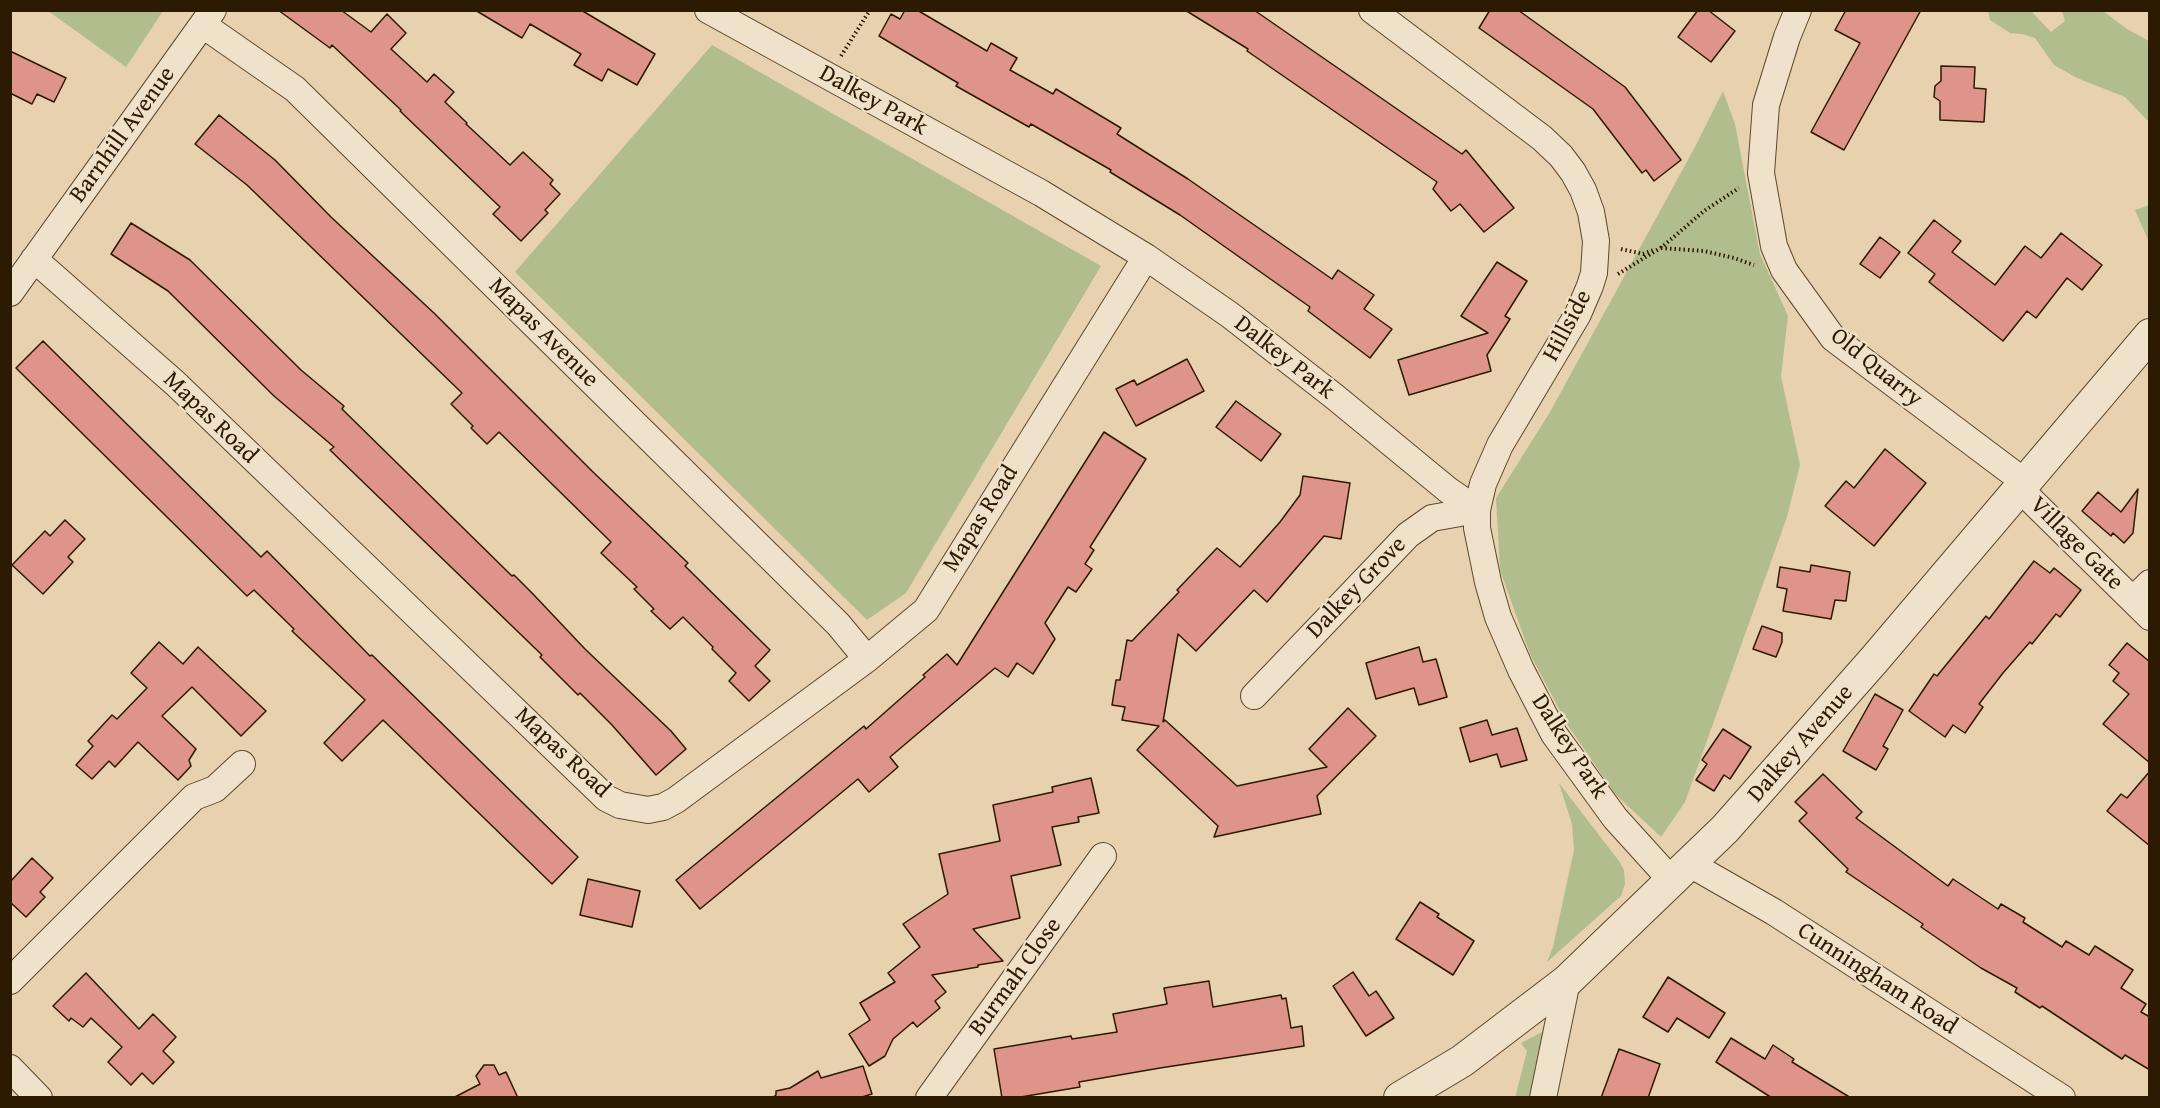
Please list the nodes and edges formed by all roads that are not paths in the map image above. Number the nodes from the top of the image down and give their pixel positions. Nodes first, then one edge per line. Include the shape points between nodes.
1 (708, 10) edge
2 (1372, 10) edge
3 (1798, 10) edge
4 (208, 18) edge
5 (1146, 257) junction
6 (34, 259) junction
7 (10, 292) edge
8 (2150, 335) edge
9 (2021, 486) junction
10 (1478, 510) junction
11 (2144, 600) edge
12 (867, 659) junction
13 (1254, 696) dead end
14 (242, 764) dead end
15 (1103, 856) dead end
16 (1681, 873) junction
17 (10, 981) edge
18 (1567, 981) junction
19 (10, 1068) edge
20 (39, 1098) edge
21 (928, 1098) edge
22 (1400, 1098) edge
23 (1543, 1098) edge
24 (2062, 1098) edge

1 - 5 street, Dalkey Park via 1041,193
2 - 10 street, Hillside via 1542,138 1561,156 1583,190 1591,212 1596,242 1590,286 1578,314 1500,445 1483,484
3 - 9 street, Old Quarry via 1766,105 1761,173 1774,246 1784,270 1833,338 2014,474
4 - 6 street, Barnhill Avenue
4 - 12 street, Mapas Avenue via 295,89 829,616
5 - 10 street, Dalkey Park via 1230,315
5 - 12 street, Mapas Road via 926,610
6 - 7 street, Barnhill Avenue
6 - 12 street, Mapas Road via 176,384 606,798 620,805 648,810 676,800
8 - 9 street, Dalkey Avenue
9 - 11 street, Village Gate via 2028,497
9 - 16 street, Dalkey Avenue via 1744,809
10 - 13 street, Dalkey Grove via 1432,518 1408,535
10 - 16 street, Dalkey Park via 1477,528 1498,617 1554,734 1616,819
14 - 17 street via 214,789 194,797
15 - 21 street, Burmah Close
16 - 18 street, Dalkey Avenue
16 - 24 street, Cunningham Road via 1773,912
18 - 22 street, Dalkey Avenue via 1462,1061
18 - 23 street
19 - 20 street

